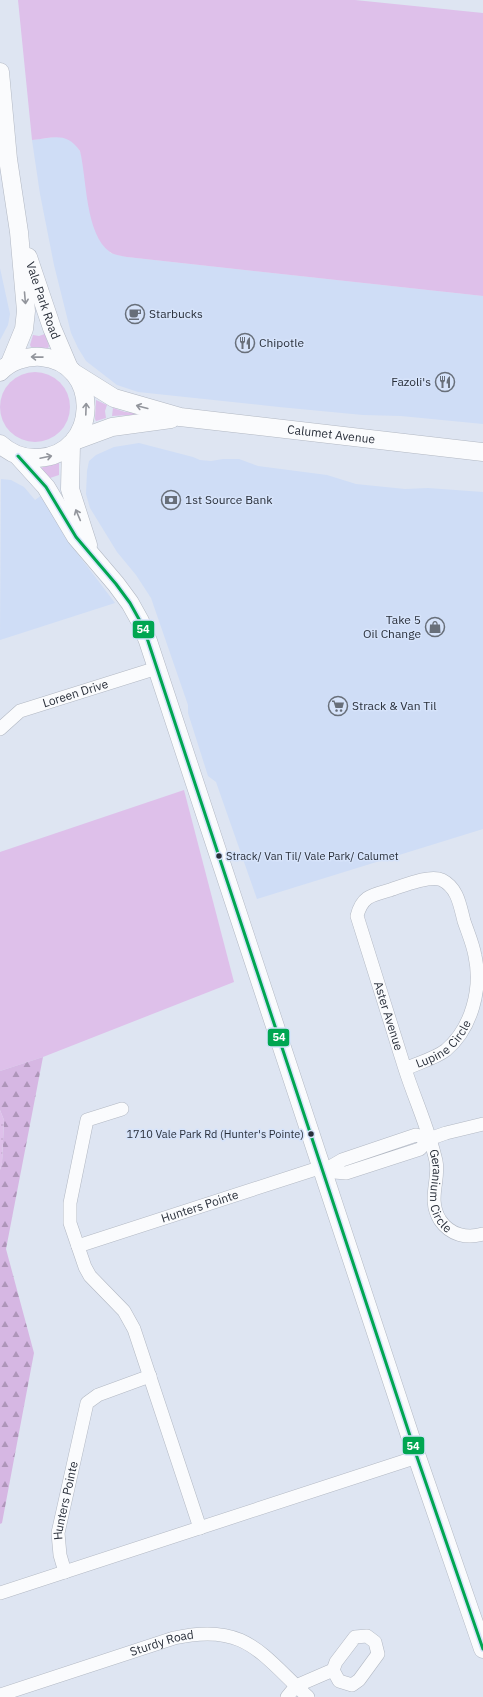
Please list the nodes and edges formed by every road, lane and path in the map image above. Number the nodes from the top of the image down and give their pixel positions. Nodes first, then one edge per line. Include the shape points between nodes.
1 (0, 72) edge
2 (19, 232) junction
3 (3, 368) edge
4 (72, 370) junction
5 (180, 418) junction
6 (72, 443) junction
7 (483, 452) edge
8 (8, 453) edge
9 (90, 552) junction
10 (156, 668) junction
11 (0, 729) edge
12 (357, 916) joint
13 (405, 1069) junction
14 (122, 1109) dead end
15 (483, 1124) edge
16 (429, 1139) junction
17 (322, 1169) junction
18 (483, 1234) edge
19 (78, 1246) junction
20 (150, 1376) junction
21 (417, 1457) junction
22 (200, 1528) junction
23 (65, 1572) junction
24 (0, 1593) edge
25 (483, 1649) edge
26 (333, 1670) dead end
27 (296, 1686) junction
28 (0, 1695) edge
29 (287, 1697) edge
30 (308, 1697) edge

1 - 2 main road, Vale Park Road via 8,160
2 -> 3 main road, Vale Park Road via 26,317 24,329
2 - 4 main road, Vale Park Road via 52,328
4 -> 3 main road, Calumet Avenue via 57,361 42,357 27,357
5 -> 4 main road, Calumet Avenue via 114,398
6 -> 4 main road, Vale Park Road via 82,428 86,409 82,387
5 - 6 main road, Calumet Avenue via 112,427
5 - 7 main road, Calumet Avenue
8 -> 6 main road, Calumet Avenue via 33,458 47,457 57,454
9 -> 6 main road via 70,489
8 - 9 main road via 46,487 76,537
9 - 10 main road via 130,603 140,621
10 - 11 street, Loreen Drive via 20,711
10 - 17 main road
12 - 13 street, Aster Avenue
12 - 13 street, Lupine Circle via 360,905 369,896 426,879 442,879 454,889 475,955 478,975 476,994 463,1031 446,1050
13 - 16 street, Aster Avenue
14 - 19 street via 87,1120 70,1203 70,1223
15 - 16 street
16 - 17 street via 420,1149 346,1173
16 - 18 street, Geranium Circle via 437,1166 434,1197 441,1221 451,1231 461,1235 470,1237
17 - 19 street, Hunters Pointe
17 - 21 main road
19 - 20 street via 84,1267 90,1276 124,1311 130,1321
20 - 22 street
20 - 23 street, Hunters Pointe via 98,1395 87,1403 58,1533
21 - 22 street
21 - 25 main road
22 - 23 street
23 - 24 street
26 - 27 street
27 - 28 street, Sturdy Road via 258,1649 240,1639 219,1633 196,1633
27 - 29 street
27 - 30 street, Sturdy Road

